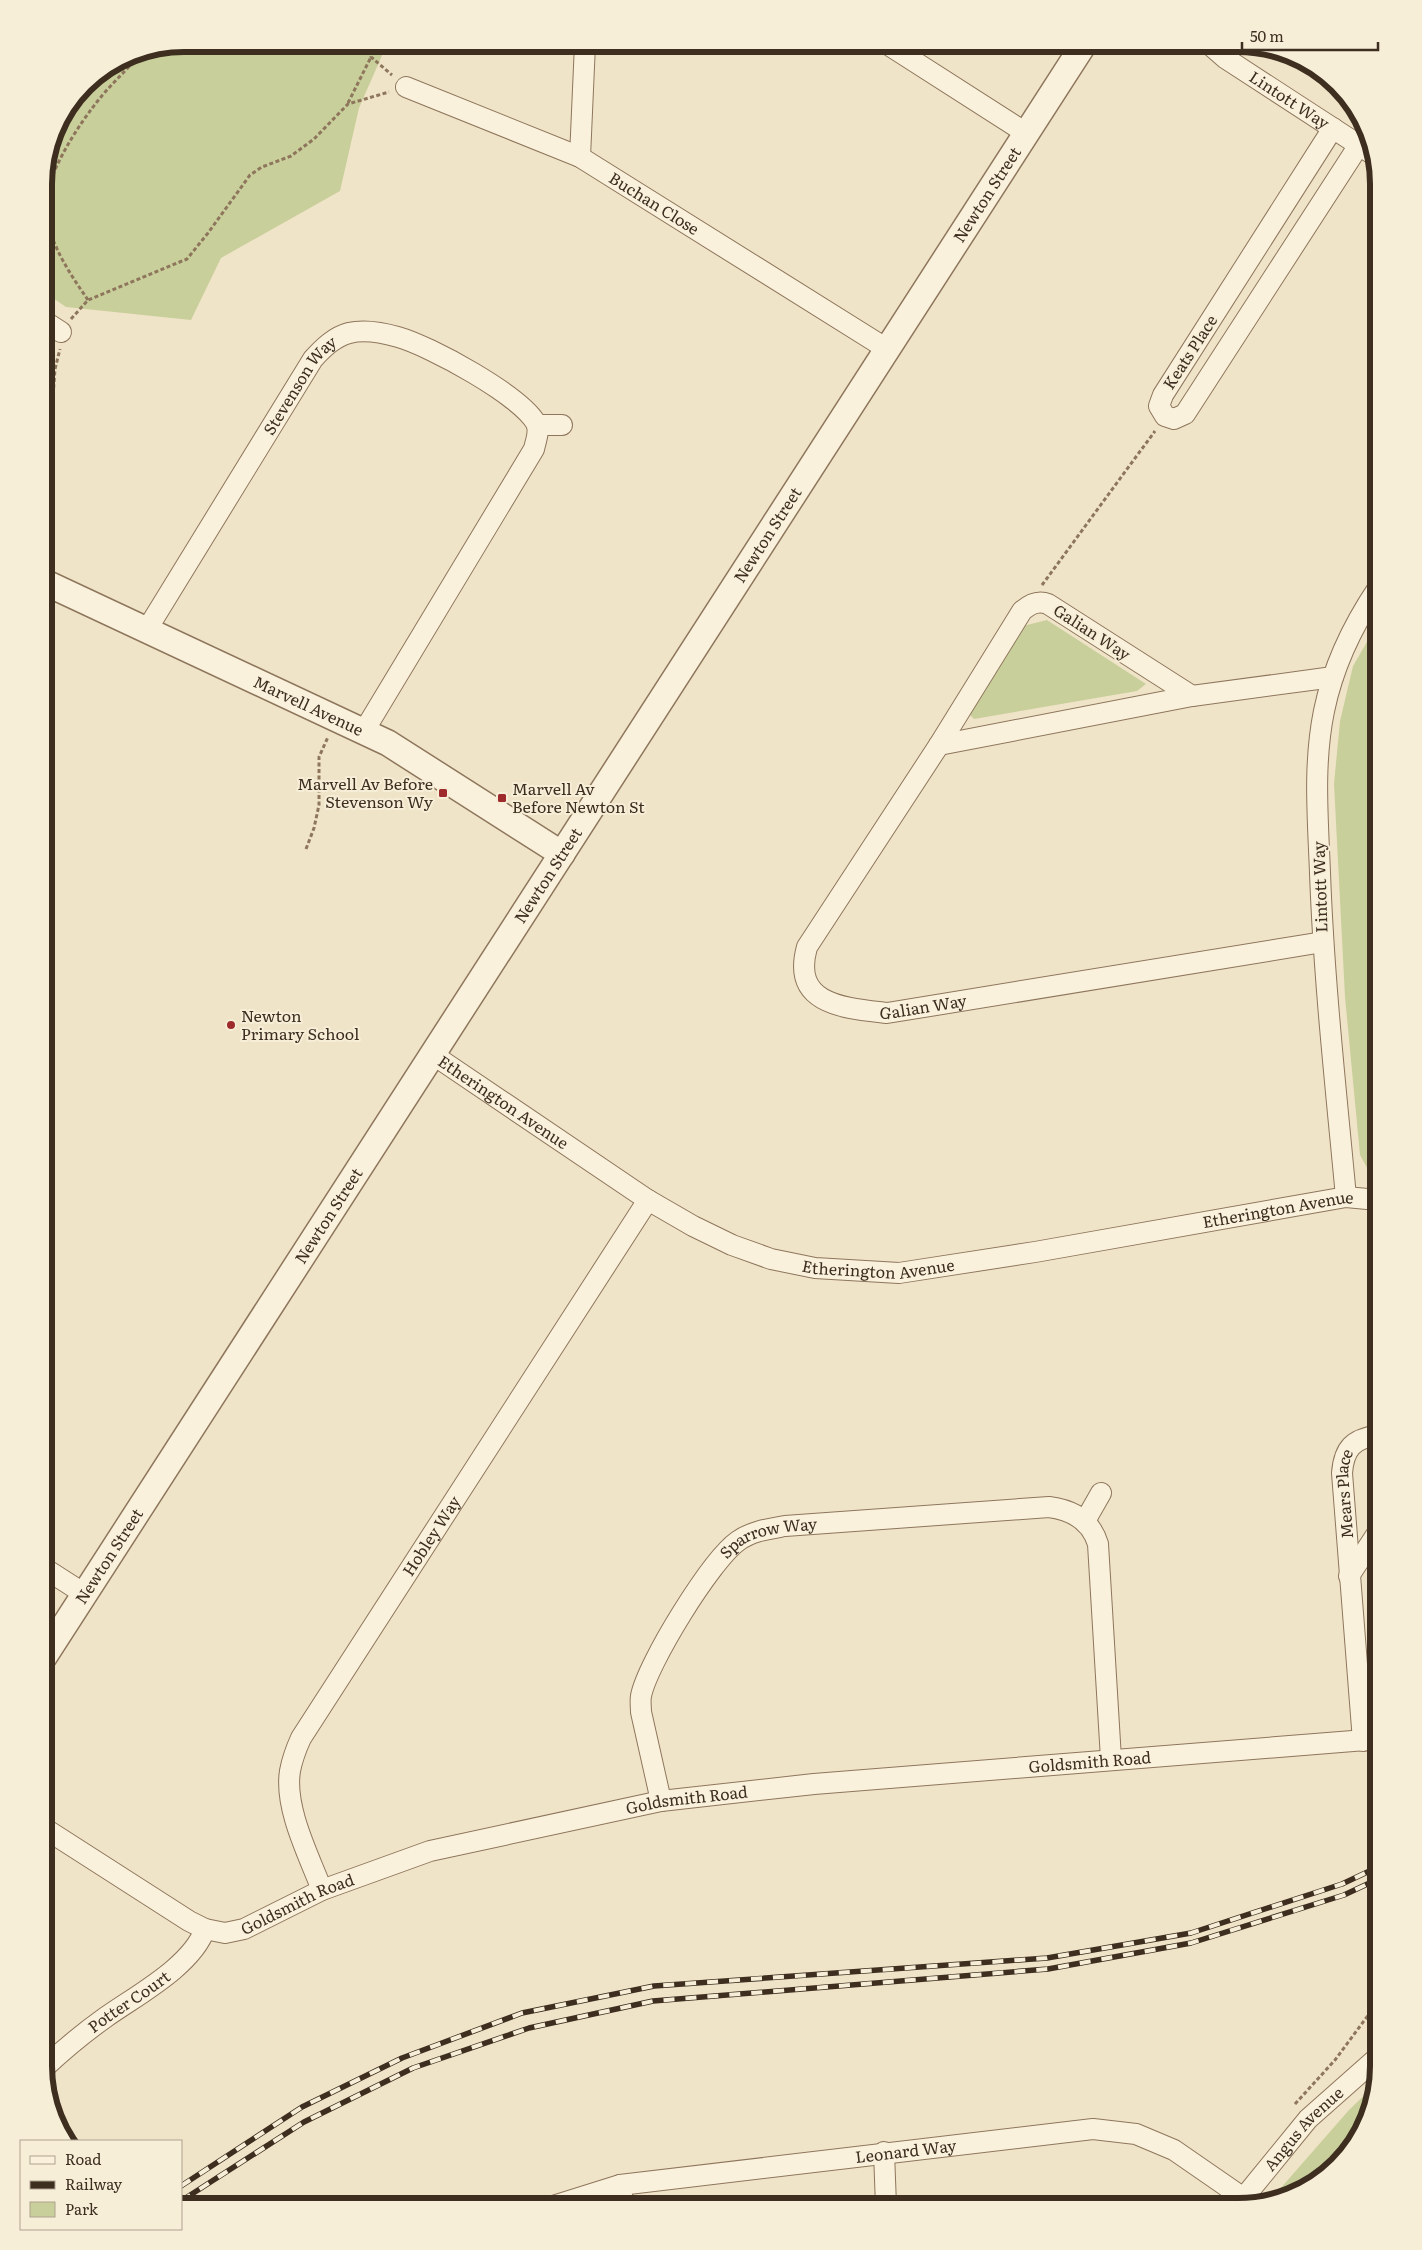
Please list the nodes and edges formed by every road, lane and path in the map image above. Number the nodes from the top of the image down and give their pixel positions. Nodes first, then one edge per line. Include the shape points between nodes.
1 (372, 53) edge
2 (585, 53) edge
3 (901, 53) edge
4 (1078, 53) edge
5 (1219, 53) edge
6 (371, 57) junction
7 (133, 63) edge
8 (406, 87) junction
9 (348, 104) junction
10 (1333, 128) junction
11 (1026, 133) junction
12 (1365, 149) edge
13 (580, 157) junction
14 (53, 177) edge
15 (53, 242) edge
16 (88, 300) junction
17 (53, 327) edge
18 (61, 332) junction
19 (887, 349) junction
20 (53, 396) edge
21 (1165, 416) junction
22 (537, 425) junction
23 (562, 425) dead end
24 (53, 586) edge
25 (1036, 602) junction
26 (1370, 602) edge
27 (146, 631) junction
28 (1333, 677) junction
29 (1192, 696) junction
30 (364, 731) junction
31 (330, 732) dead end
32 (939, 745) junction
33 (306, 849) dead end
34 (562, 854) junction
35 (1322, 942) junction
36 (432, 1054) junction
37 (1346, 1197) junction
38 (1370, 1199) edge
39 (648, 1200) junction
40 (1370, 1437) edge
41 (1101, 1493) dead end
42 (1085, 1521) junction
43 (1370, 1545) edge
44 (53, 1573) edge
45 (1350, 1576) junction
46 (84, 1592) junction
47 (53, 1642) edge
48 (1370, 1740) edge
49 (1111, 1759) junction
50 (660, 1801) junction
51 (53, 1834) edge
52 (322, 1890) junction
53 (205, 1929) junction
54 (1370, 2013) edge
55 (53, 2061) edge
56 (1370, 2064) edge
57 (1298, 2130) junction
58 (884, 2152) junction
59 (620, 2185) junction
60 (580, 2197) edge
61 (622, 2197) edge
62 (1244, 2197) edge
63 (886, 2198) edge
64 (1235, 2198) edge

1 - 6 path
2 - 13 street
3 - 11 street
4 - 11 street, Newton Street
5 - 10 street, Lintott Way
6 - 8 path
6 - 9 path
7 - 14 path via 100,97 71,140
8 - 9 path
8 - 13 street, Buchan Close
9 - 16 path via 314,139 291,156 250,175 187,259
10 - 12 street, Lintott Way
10 - 21 street, Keats Place via 1163,395 1159,406
11 - 19 street, Newton Street
12 - 21 street, Keats Place via 1185,414 1174,419
13 - 19 street, Buchan Close
15 - 16 path
16 - 18 path
17 - 18 street
18 - 20 path
19 - 34 street, Newton Street
21 - 25 path via 1038,589
22 - 23 street
22 - 27 street, Stevenson Way via 514,400 431,350 399,337 364,331 338,337 313,359
22 - 30 street via 534,449
24 - 27 street, Marvell Avenue
25 - 29 street, Galian Way via 1048,604
25 - 32 street, Galian Way via 1022,611
26 - 28 street, Lintott Way via 1352,632
27 - 30 street, Marvell Avenue
28 - 29 street
28 - 35 street, Lintott Way via 1319,742 1316,788
29 - 32 street
30 - 34 street, Marvell Avenue via 417,760
31 - 33 path via 319,758 318,805
32 - 35 street, Galian Way via 806,947 802,965 804,976 809,989 818,996 863,1011 910,1011
34 - 36 street, Newton Street
35 - 37 street, Lintott Way
36 - 39 street, Etherington Avenue
36 - 46 street, Newton Street
37 - 38 street, Etherington Avenue
37 - 39 street, Etherington Avenue via 1044,1251 899,1273 815,1268 771,1259 724,1241
39 - 52 street, Hobley Way via 301,1738 289,1773 290,1792 293,1812
40 - 45 street, Mears Place via 1352,1445 1344,1457 1342,1473
41 - 42 street
42 - 49 street, Sparrow Way via 1098,1544
42 - 50 street, Sparrow Way via 1063,1508 1049,1507 785,1526 757,1531 737,1542 722,1557 671,1633 641,1697 641,1712
43 - 45 street, Mears Place
44 - 46 street
45 - 48 street, Mears Place
46 - 47 street, Newton Street
48 - 49 street, Goldsmith Road
49 - 50 street, Goldsmith Road via 814,1784
50 - 52 street, Goldsmith Road via 430,1851
51 - 53 street, Goldsmith Road
52 - 53 street, Goldsmith Road via 244,1929 225,1933
53 - 55 street, Potter Court via 196,1945 170,1972
54 - 57 path via 1335,2060 1294,2105
56 - 57 street, Angus Avenue
57 - 62 street, Angus Avenue
58 - 59 street, Leonard Way
58 - 63 street
58 - 64 street, Leonard Way via 1093,2129 1136,2134 1174,2150
59 - 60 street, Leonard Way
59 - 61 street

